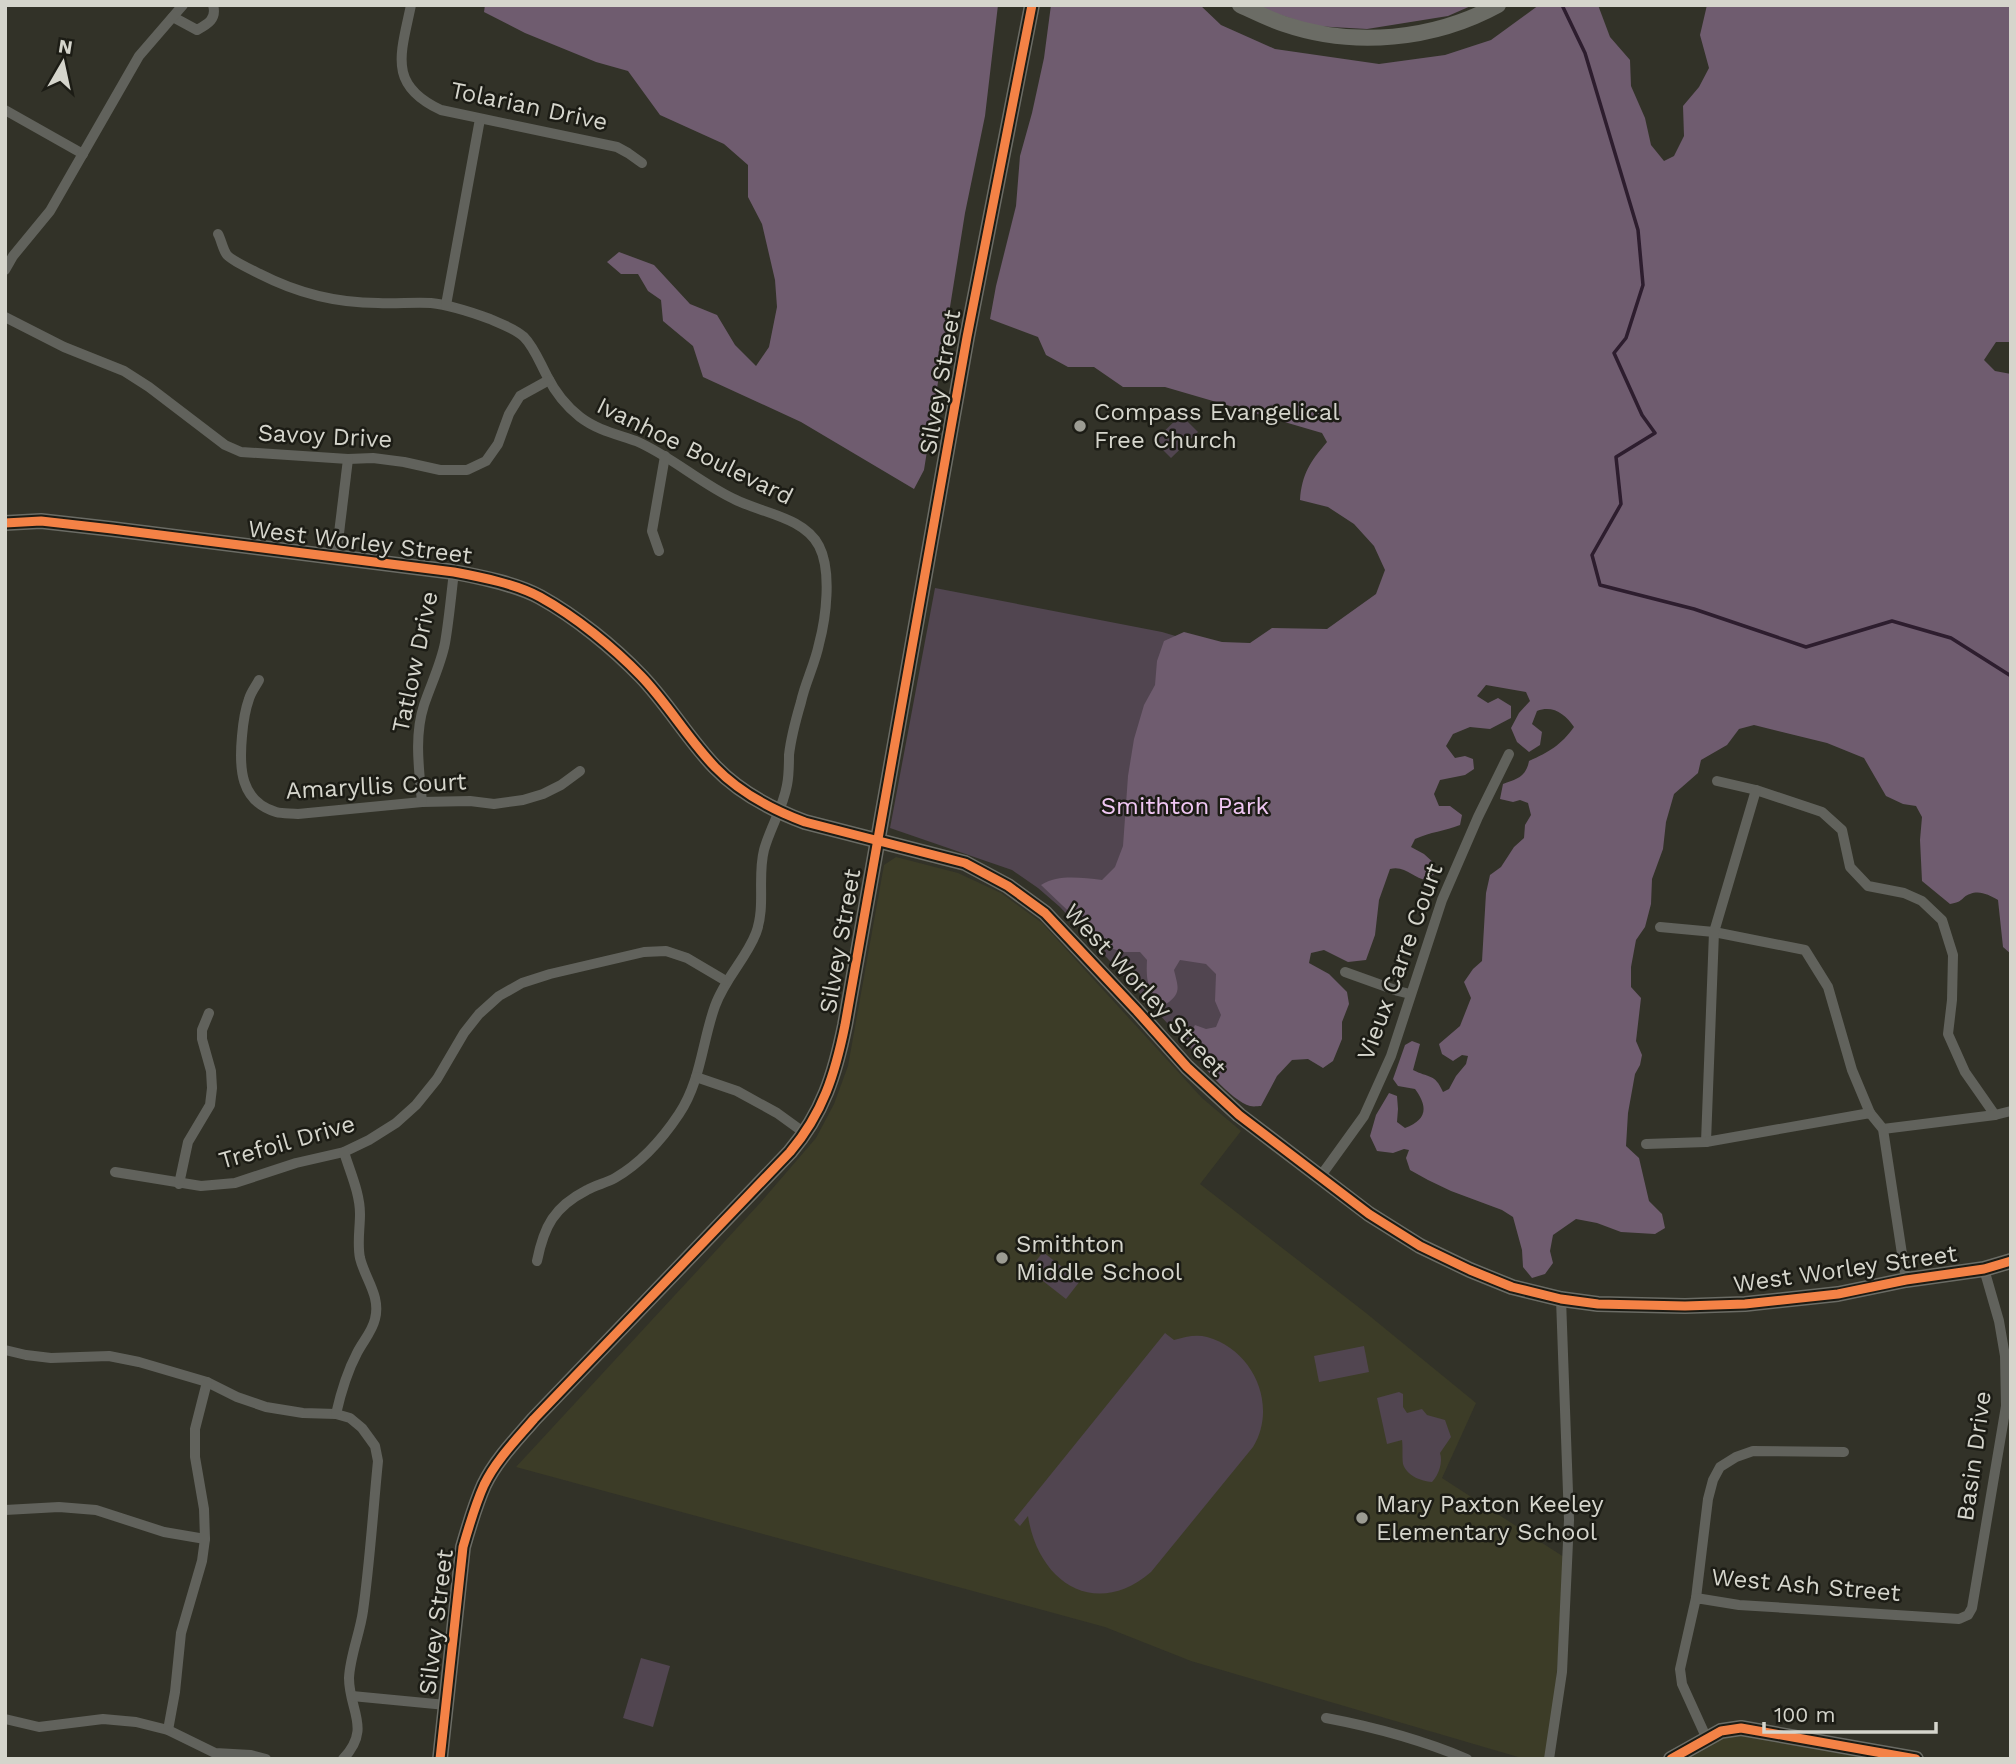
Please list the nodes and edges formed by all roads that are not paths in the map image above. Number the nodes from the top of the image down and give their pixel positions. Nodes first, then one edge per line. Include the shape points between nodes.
1 (183, 5) edge
2 (214, 5) edge
3 (411, 5) edge
4 (1032, 5) edge
5 (1240, 5) edge
6 (1498, 5) edge
7 (173, 18) junction
8 (5, 110) edge
9 (480, 119) junction
10 (83, 155) junction
11 (642, 163) dead end
12 (218, 234) dead end
13 (5, 270) edge
14 (446, 305) junction
15 (5, 317) edge
16 (549, 380) junction
17 (665, 456) junction
18 (348, 459) junction
19 (5, 523) edge
20 (659, 551) dead end
21 (336, 558) junction
22 (454, 572) junction
23 (259, 680) dead end
24 (1509, 754) dead end
25 (580, 771) dead end
26 (1717, 781) dead end
27 (1756, 790) junction
28 (422, 802) junction
29 (780, 813) junction
30 (877, 841) junction
31 (1660, 926) dead end
32 (1714, 932) junction
33 (1345, 972) dead end
34 (726, 981) junction
35 (1410, 994) junction
36 (209, 1013) dead end
37 (696, 1077) junction
38 (2011, 1111) edge
39 (1870, 1113) junction
40 (1995, 1115) junction
41 (1883, 1129) junction
42 (806, 1134) junction
43 (1706, 1142) junction
44 (1646, 1144) dead end
45 (344, 1152) junction
46 (115, 1172) dead end
47 (1320, 1177) junction
48 (179, 1184) junction
49 (537, 1261) dead end
50 (2011, 1261) edge
51 (1984, 1269) junction
52 (1906, 1280) junction
53 (1560, 1300) junction
54 (5, 1350) edge
55 (207, 1382) junction
56 (336, 1414) junction
57 (1844, 1452) dead end
58 (5, 1510) edge
59 (205, 1539) junction
60 (1696, 1598) junction
61 (1972, 1608) joint
62 (352, 1696) junction
63 (446, 1705) junction
64 (1326, 1718) dead end
65 (5, 1719) edge
66 (168, 1730) junction
67 (1707, 1739) junction
68 (344, 1758) edge
69 (266, 1759) edge
70 (440, 1759) edge
71 (1467, 1759) edge
72 (1549, 1759) edge
73 (1671, 1759) edge
74 (1916, 1759) edge

1 - 7 street
2 - 7 street via 210,23 197,30
3 - 9 street, Tolarian Drive via 401,60 412,92 441,110
4 - 30 street, Silvey Street
5 - 6 street via 1285,25 1368,39 1423,33
7 - 10 street via 139,56
8 - 10 street
9 - 11 street, Tolarian Drive via 617,147
9 - 14 street
10 - 13 street via 50,211
12 - 14 street, Ivanhoe Boulevard via 227,255 310,294 339,301
14 - 16 street, Ivanhoe Boulevard via 514,329 526,339
15 - 18 street, Savoy Drive via 124,371 241,452
16 - 17 street, Ivanhoe Boulevard via 582,419
16 - 18 street, Savoy Drive via 520,396 486,461 467,470
17 - 20 street via 652,531
17 - 29 street, Ivanhoe Boulevard via 728,496 806,530 819,545 825,566 826,606 790,750
18 - 21 street
19 - 21 street, West Worley Street via 41,521
21 - 22 street, West Worley Street
22 - 28 street, Tatlow Drive via 445,643 419,728
22 - 29 street, West Worley Street via 539,596 584,626 641,677 716,768
23 - 28 street, Amaryllis Court via 249,698 239,760 250,794 262,806 298,814
24 - 35 street, Vieux Carre Court via 1442,900
25 - 28 street, Amaryllis Court via 561,785 523,800
26 - 27 street
27 - 32 street
27 - 40 street via 1822,812 1842,830 1850,866 1868,886 1923,901 1942,920 1953,955 1948,1034 1965,1072
29 - 30 street, West Worley Street
29 - 34 street, Ivanhoe Boulevard via 764,849 758,929
30 - 42 street, Silvey Street via 836,1067
30 - 47 street, West Worley Street via 965,863 1045,913 1187,1067 1238,1115
31 - 32 street
32 - 39 street via 1805,950 1828,987
32 - 43 street
33 - 35 street
34 - 37 street, Ivanhoe Boulevard
34 - 45 street, Trefoil Drive via 666,951 644,952 522,983 479,1014 416,1105 378,1135
35 - 47 street, Vieux Carre Court via 1391,1056 1364,1116
36 - 48 street via 202,1040 211,1071 210,1105 188,1142
37 - 42 street via 737,1091
37 - 49 street, Ivanhoe Boulevard via 686,1104 665,1135 624,1172 568,1201 555,1213 541,1239
38 - 40 street
39 - 41 street
39 - 43 street
40 - 41 street
41 - 52 street
42 - 63 street, Silvey Street via 534,1419 485,1483 463,1547
43 - 44 street
45 - 48 street, Trefoil Drive via 235,1183
45 - 56 street via 359,1198 359,1256 377,1309 370,1333 350,1368
46 - 48 street, Trefoil Drive
47 - 53 street, West Worley Street via 1420,1245 1512,1287
50 - 51 street, West Worley Street
51 - 52 street, West Worley Street
51 - 61 street, Basin Drive via 2005,1356 2006,1406
52 - 53 street, West Worley Street via 1838,1294 1745,1304 1648,1306
53 - 72 street via 1569,1520 1562,1672
54 - 55 street via 51,1358 109,1356
55 - 56 street via 266,1407
55 - 59 street via 195,1429
56 - 62 street via 362,1428 375,1446 378,1461 363,1614 349,1668
57 - 60 street via 1753,1451 1720,1467 1708,1499
58 - 59 street via 96,1510 164,1532
59 - 66 street via 181,1633
60 - 61 street, West Ash Street via 1739,1605 1959,1619
60 - 67 street, West Ash Street via 1680,1669 1682,1684
62 - 63 street
62 - 68 street via 358,1719 352,1747
63 - 70 street, Silvey Street
64 - 71 street
65 - 66 street via 39,1727 103,1719
66 - 69 street via 215,1753
67 - 73 street
67 - 74 street via 1741,1728

